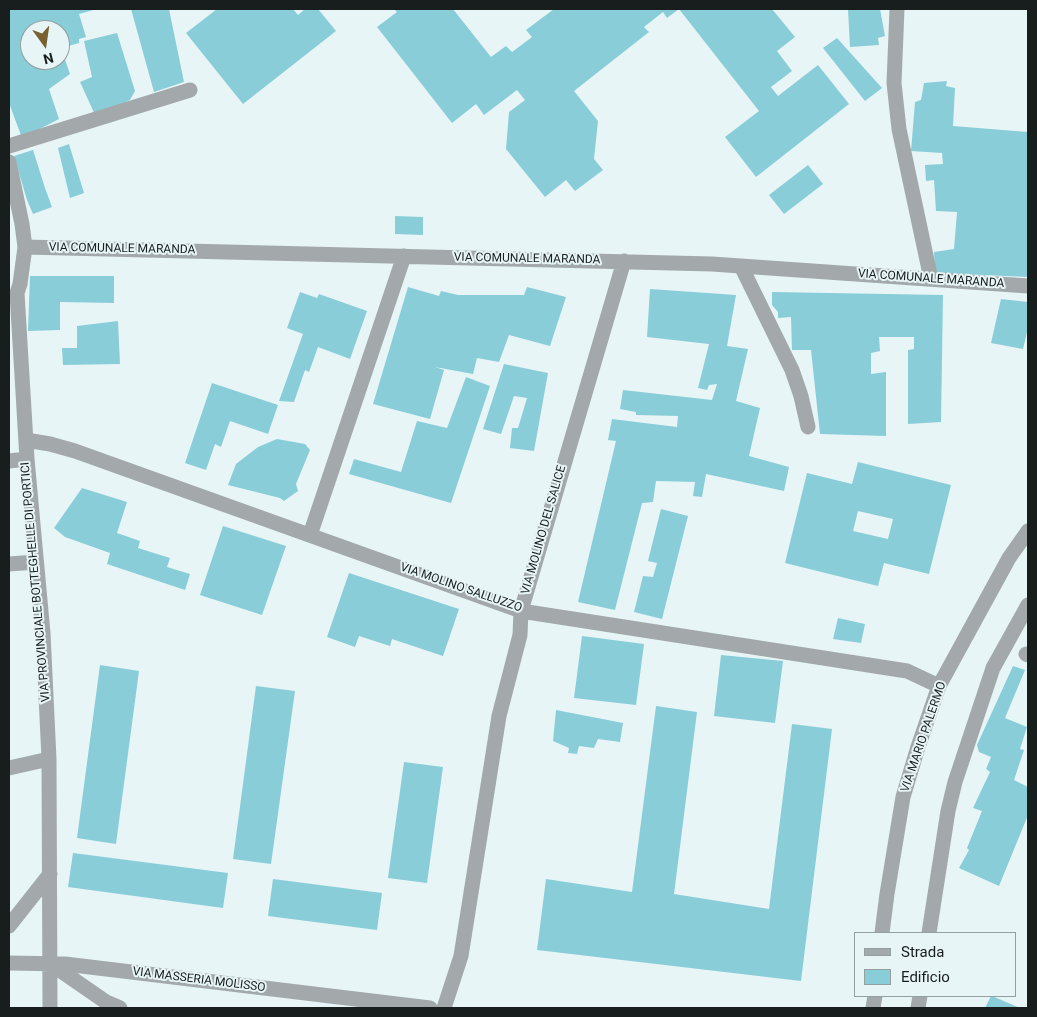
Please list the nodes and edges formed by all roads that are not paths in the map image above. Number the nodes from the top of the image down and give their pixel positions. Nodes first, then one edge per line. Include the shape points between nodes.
1 (897, 9) edge
2 (190, 90) dead end
3 (9, 146) edge
4 (9, 162) edge
5 (25, 247) junction
6 (404, 256) junction
7 (624, 261) junction
8 (741, 266) junction
9 (931, 279) junction
10 (1028, 286) edge
11 (13, 294) edge
12 (808, 427) dead end
13 (26, 440) junction
14 (27, 459) junction
15 (9, 461) edge
16 (1028, 531) edge
17 (310, 535) junction
18 (36, 562) junction
19 (9, 564) edge
20 (1028, 605) edge
21 (521, 611) junction
22 (939, 686) junction
23 (49, 759) junction
24 (9, 768) edge
25 (50, 874) junction
26 (9, 926) edge
27 (882, 932) edge
28 (929, 932) edge
29 (9, 963) edge
30 (50, 963) junction
31 (50, 1008) edge
32 (120, 1008) edge
33 (430, 1008) edge
34 (444, 1008) edge

1 - 9 street via 894,83 900,129
2 - 3 street
4 - 5 street, VIA PROVINCIALE BOTTEGHELLE DI PORTICI
5 - 6 street, VIA COMUNALE MARANDA
5 - 11 street, VIA PROVINCIALE BOTTEGHELLE DI PORTICI
6 - 7 street, VIA COMUNALE MARANDA
6 - 17 street
7 - 8 street, VIA COMUNALE MARANDA
7 - 21 street, VIA MOLINO DEL SALICE
8 - 9 street, VIA COMUNALE MARANDA
8 - 12 street via 792,370
9 - 10 street, VIA COMUNALE MARANDA
11 - 13 street, VIA PROVINCIALE BOTTEGHELLE DI PORTICI
13 - 14 street, VIA PROVINCIALE BOTTEGHELLE DI PORTICI
13 - 17 street, VIA MOLINO SALLUZZO via 75,451
14 - 15 street
14 - 18 street, VIA PROVINCIALE BOTTEGHELLE DI PORTICI
16 - 22 street, VIA MARIO PALERMO
17 - 21 street, VIA MOLINO SALLUZZO
18 - 19 street
18 - 23 street, VIA PROVINCIALE BOTTEGHELLE DI PORTICI
20 - 28 street via 993,668 957,774
21 - 22 street, VIA MOLINO SALLUZZO via 907,671
21 - 34 street, VIA MOLINO DEL SALICE via 520,635 499,716 461,956
22 - 27 street, VIA MARIO PALERMO via 903,797
23 - 24 street
23 - 25 street, VIA PROVINCIALE BOTTEGHELLE DI PORTICI
25 - 26 street
25 - 30 street, VIA PROVINCIALE BOTTEGHELLE DI PORTICI
29 - 30 street, VIA MASSERIA MOLISSO
30 - 31 street, VIA PROVINCIALE BOTTEGHELLE DI PORTICI
30 - 32 street via 106,1002
30 - 33 street, VIA MASSERIA MOLISSO

